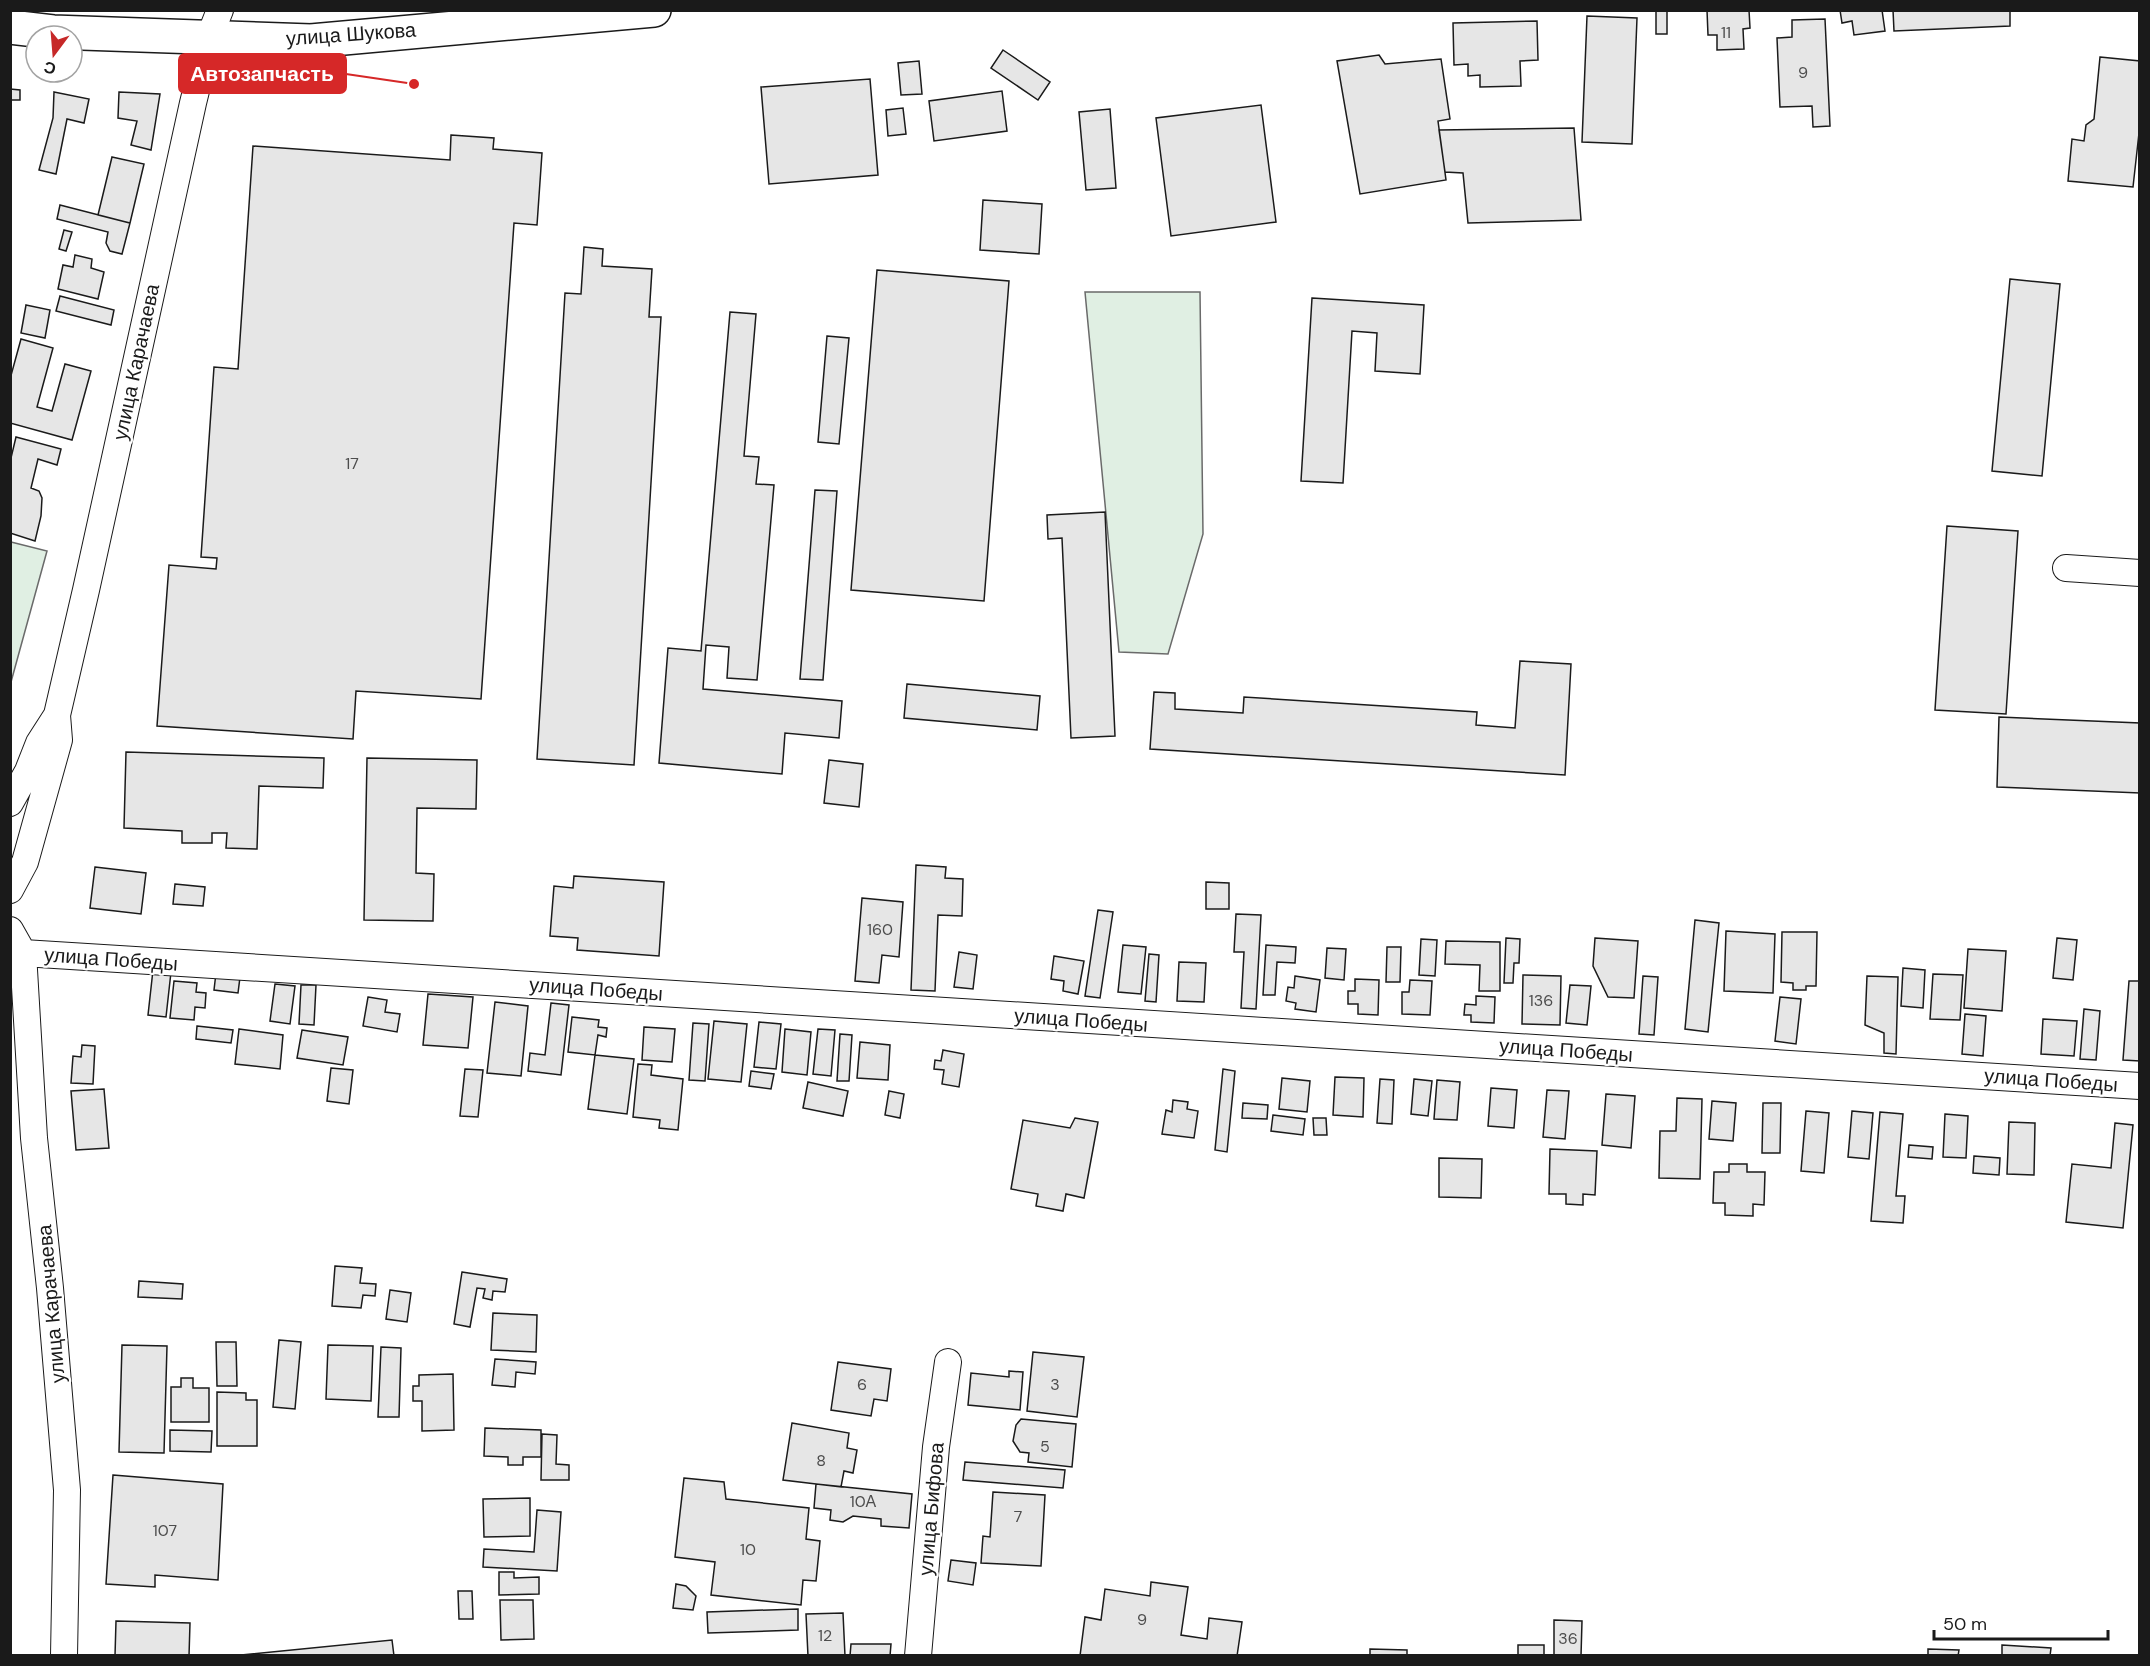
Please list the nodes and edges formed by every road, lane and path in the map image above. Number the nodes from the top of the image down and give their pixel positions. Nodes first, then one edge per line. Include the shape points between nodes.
1 (654, 10) edge
2 (214, 24) edge
3 (10, 27) edge
4 (2066, 568) dead end
5 (2139, 573) edge
6 (57, 716) junction
7 (10, 803) edge
8 (10, 890) edge
9 (10, 930) edge
10 (17, 952) edge
11 (2139, 1086) edge
12 (948, 1362) dead end
13 (64, 1656) edge
14 (918, 1656) edge

1 - 2 main road, улица Шукова via 311,41
2 - 3 main road, улица Шукова via 53,32
2 - 6 street, улица Карачаева
4 - 5 street
6 - 7 street via 39,743
6 - 8 street via 59,740 25,862
9 - 10 street
10 - 11 street, улица Победы
10 - 13 street, улица Карачаева via 67,1490
12 - 14 street, улица Бифова via 936,1447

